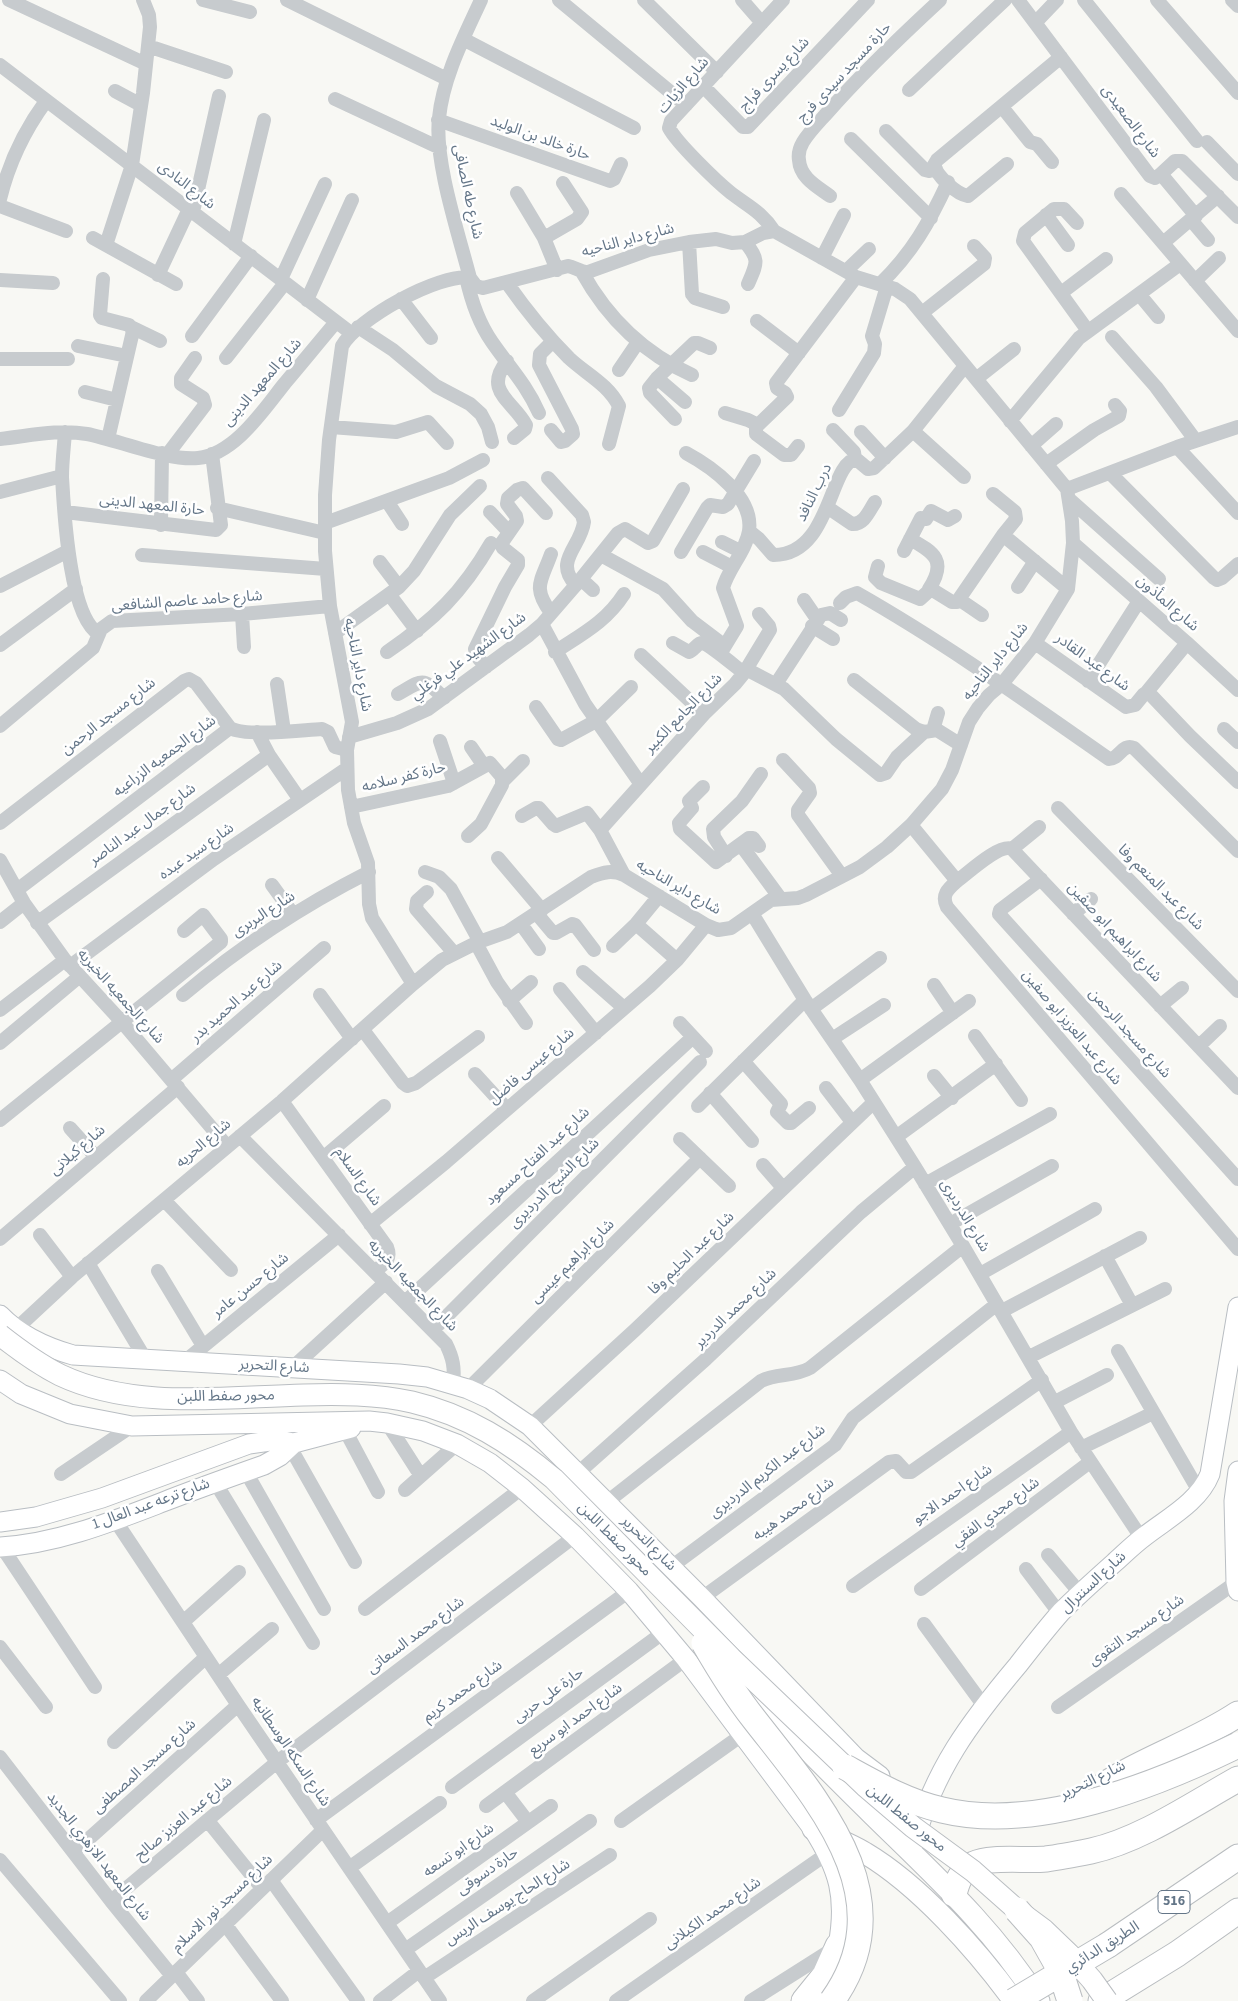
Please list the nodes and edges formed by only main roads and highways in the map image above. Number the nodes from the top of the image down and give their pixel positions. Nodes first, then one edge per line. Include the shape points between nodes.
1 (8, 1332) edge
2 (0, 1346) edge
3 (695, 1651) junction
4 (1238, 1714) edge
5 (1238, 1745) edge
6 (845, 1767) junction
7 (1238, 1779) edge
8 (1079, 1804) junction
9 (813, 1829) road end
10 (1238, 1857) edge
11 (954, 1894) junction
12 (1017, 1910) junction
13 (1238, 1912) edge
14 (838, 1946) road end
15 (1116, 1994) edge
16 (804, 2001) edge
17 (832, 2001) edge
18 (1014, 2001) edge
19 (1039, 2001) edge
20 (1070, 2001) edge
21 (1101, 2001) edge

1 - 6 main road, محور صفط اللبن, bridge via 26,1355 60,1375 97,1389 136,1397 175,1399 331,1394 372,1396 412,1402 451,1414 488,1431 554,1479 731,1658
2 - 3 main road, محور صفط اللبن via 21,1364 56,1384 94,1398 134,1406 370,1405 409,1411 447,1422 492,1444 548,1486
3 - 11 main road, محور صفط اللبن via 830,1772
3 - 17 highway, bridge via 798,1773 837,1834 850,1863 859,1900 860,1927 853,1958
4 - 8 highway via 1108,1781
5 - 8 highway, bridge via 1132,1789
6 - 8 highway, bridge via 909,1800 977,1816 1046,1813
6 - 12 main road, محور صفط اللبن, bridge via 887,1806 973,1871
7 - 11 highway via 1141,1833 1094,1850 1045,1859 985,1860 973,1864 963,1872
9 - 18 main road via 865,1853 915,1891 991,1970
10 - 18 highway, الطريق الدائري / 516, bridge via 1108,1945
11 - 19 main road, محور صفط اللبن via 1019,1968
12 - 15 main road, محور صفط اللبن, bridge via 1044,1930 1092,1980
12 - 20 highway, bridge via 1042,1938 1060,1970
13 - 15 highway
14 - 16 highway via 825,1975
15 - 21 highway

